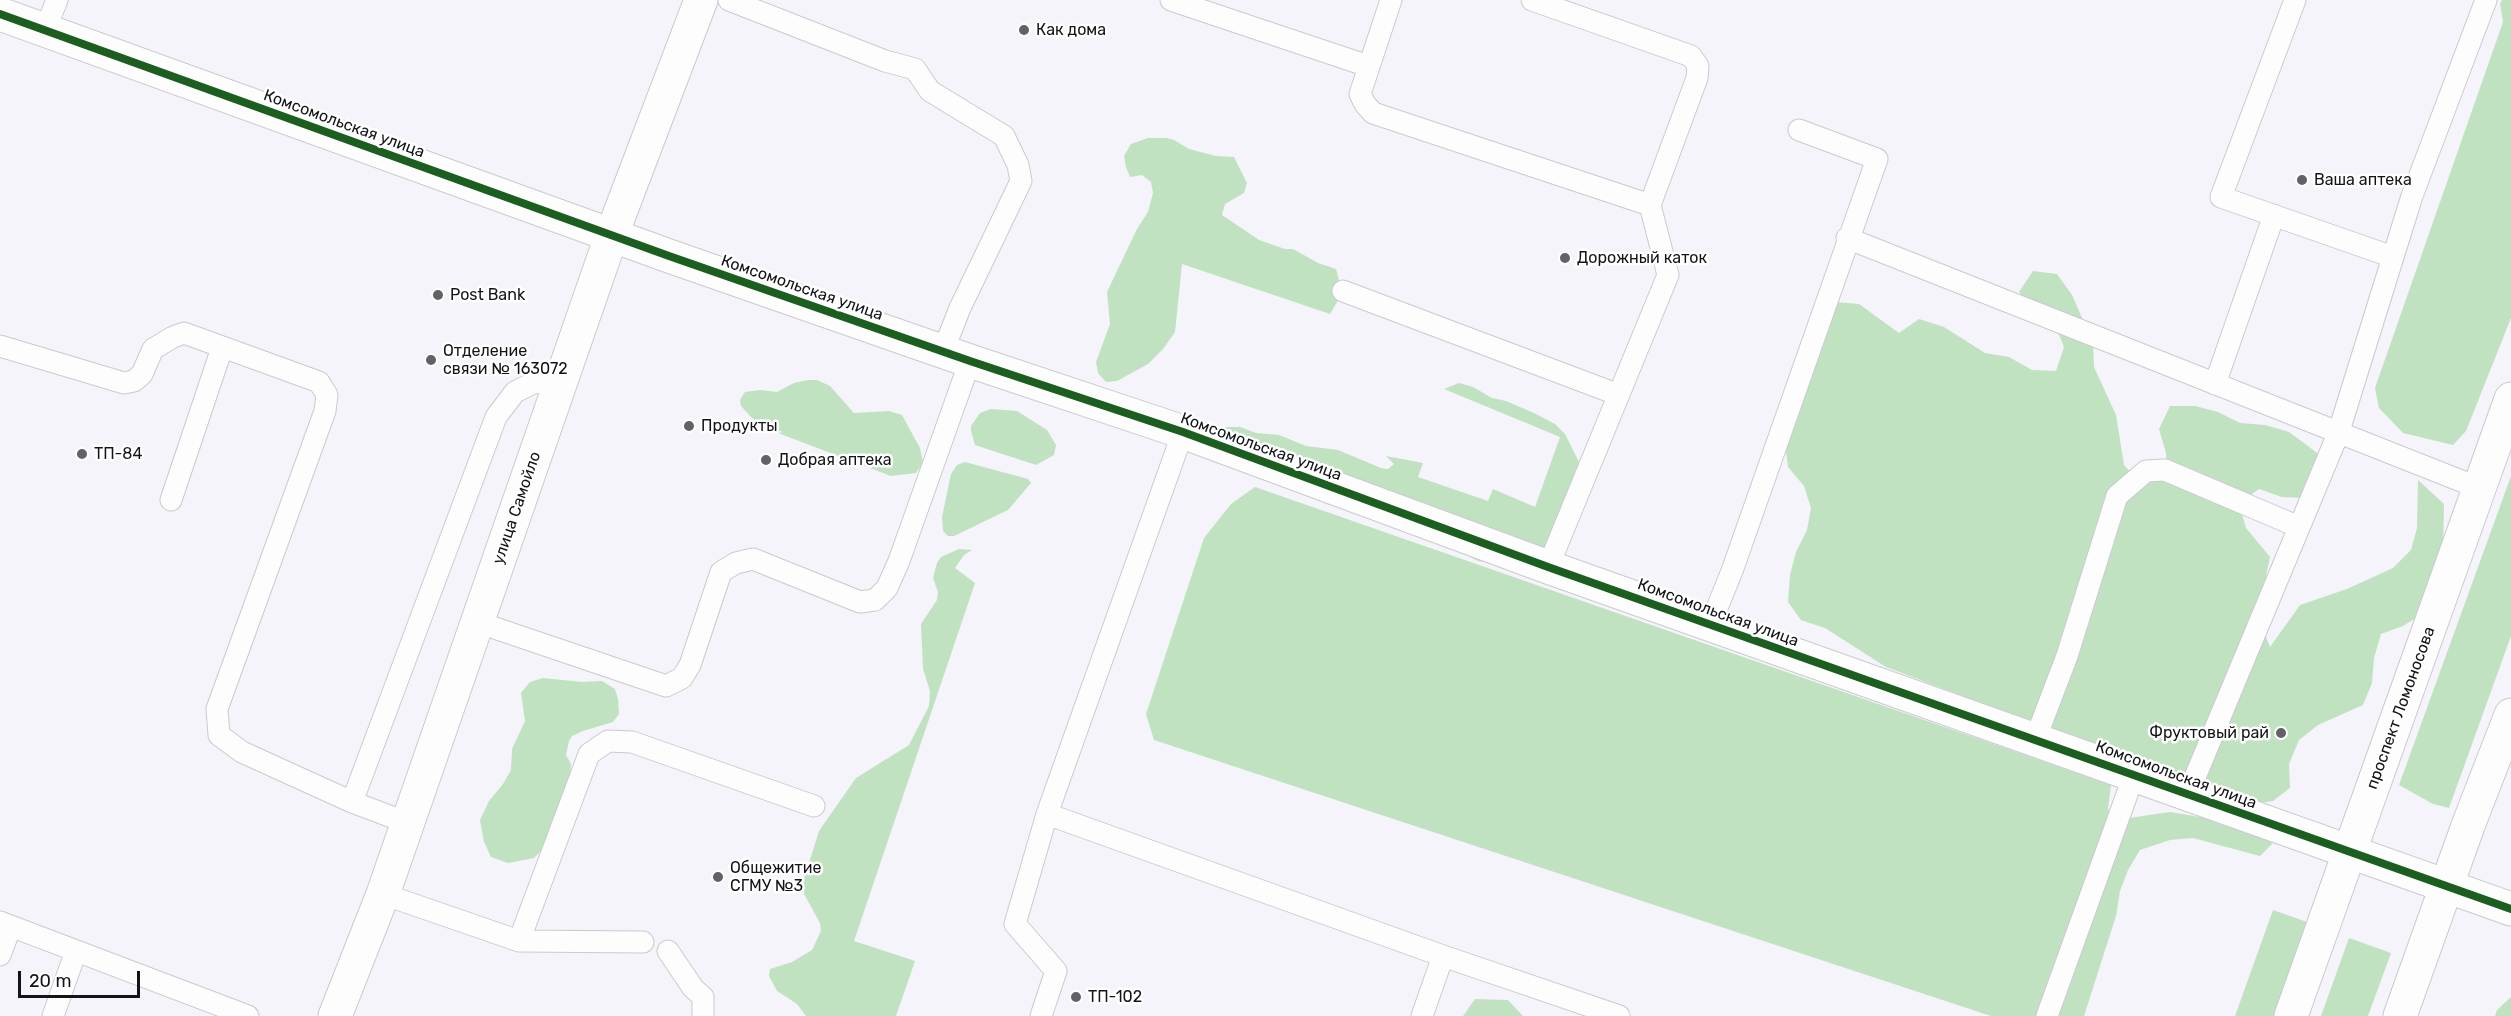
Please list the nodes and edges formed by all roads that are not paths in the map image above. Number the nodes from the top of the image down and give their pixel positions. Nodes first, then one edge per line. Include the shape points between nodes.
1 (57, 0) edge
2 (700, 0) edge
3 (729, 0) edge
4 (1171, 0) edge
5 (1391, 0) edge
6 (1532, 0) edge
7 (2295, 0) edge
8 (2486, 0) edge
9 (0, 15) edge
10 (45, 30) junction
11 (1368, 66) junction
12 (1799, 130) dead end
13 (1650, 205) junction
14 (2274, 215) junction
15 (612, 234) junction
16 (1847, 238) junction
17 (2393, 257) junction
18 (1343, 291) dead end
19 (0, 346) edge
20 (222, 348) junction
21 (957, 356) junction
22 (562, 381) junction
23 (2215, 384) junction
24 (1619, 395) junction
25 (2511, 399) edge
26 (1183, 432) junction
27 (2338, 434) junction
28 (2479, 488) junction
29 (171, 500) dead end
30 (2299, 527) junction
31 (1548, 567) junction
32 (477, 622) junction
33 (1710, 624) junction
34 (2511, 715) edge
35 (2036, 740) junction
36 (2134, 775) junction
37 (2188, 794) junction
38 (352, 802) junction
39 (814, 806) dead end
40 (1047, 814) junction
41 (408, 824) junction
42 (2350, 852) junction
43 (2446, 886) junction
44 (383, 894) junction
45 (2511, 909) edge
46 (5, 924) edge
47 (519, 941) junction
48 (643, 942) dead end
49 (76, 951) junction
50 (668, 951) dead end
51 (0, 955) edge
52 (1443, 956) junction
53 (240, 1015) edge
54 (53, 1016) edge
55 (335, 1016) edge
56 (703, 1016) edge
57 (1041, 1016) edge
58 (1422, 1016) edge
59 (1619, 1016) edge
60 (2047, 1016) edge
61 (2291, 1016) edge
62 (2400, 1016) edge

1 - 10 lane
2 - 15 street, улица Самойло
3 - 21 lane via 915,69 930,91 1004,136 1021,181 960,308
4 - 11 lane
5 - 11 lane
6 - 13 lane via 1691,56 1698,66
7 - 14 lane via 2221,197
8 - 17 lane
9 - 10 street, Комсомольская улица
10 - 15 street, Комсомольская улица
11 - 13 lane via 1360,94 1373,113
12 - 16 lane via 1877,159
13 - 24 lane via 1668,275
14 - 17 lane
14 - 23 lane
15 - 21 street, Комсомольская улица
15 - 22 street, улица Самойло
16 - 23 lane
16 - 33 lane via 1732,571
17 - 27 lane
18 - 24 lane
19 - 20 lane via 124,383 142,374 153,349 184,333
20 - 29 lane
20 - 38 lane via 319,382 327,395 325,411 217,709 219,735 242,752
21 - 26 street, Комсомольская улица
21 - 32 lane via 898,561 887,588 875,600 860,602 753,559 735,563 721,572 690,665 682,678 666,686
22 - 32 street, улица Самойло
22 - 38 lane via 533,383 515,392 496,417
23 - 27 lane
24 - 31 lane
25 - 28 street, проспект Ломоносова
26 - 31 street, Комсомольская улица
26 - 40 lane
27 - 28 lane
27 - 30 lane
28 - 42 street, проспект Ломоносова
30 - 35 lane via 2165,470 2146,471 2117,496
30 - 37 lane
31 - 33 street, Комсомольская улица
32 - 41 street, улица Самойло
33 - 35 street, Комсомольская улица
34 - 43 street
35 - 36 street, Комсомольская улица
36 - 37 street, Комсомольская улица
36 - 60 lane
37 - 42 street, Комсомольская улица
38 - 41 lane
39 - 47 lane via 632,742 608,741 589,754
40 - 52 lane
40 - 57 lane via 1015,924 1056,971
41 - 44 street, улица Самойло
42 - 43 street, Комсомольская улица
42 - 61 street, проспект Ломоносова
43 - 45 street, Комсомольская улица
43 - 62 street
44 - 47 lane
44 - 55 street, улица Самойло
46 - 49 lane
46 - 51 lane
47 - 48 lane
49 - 53 lane
49 - 54 lane
50 - 56 lane via 703,997
52 - 58 lane
52 - 59 lane

